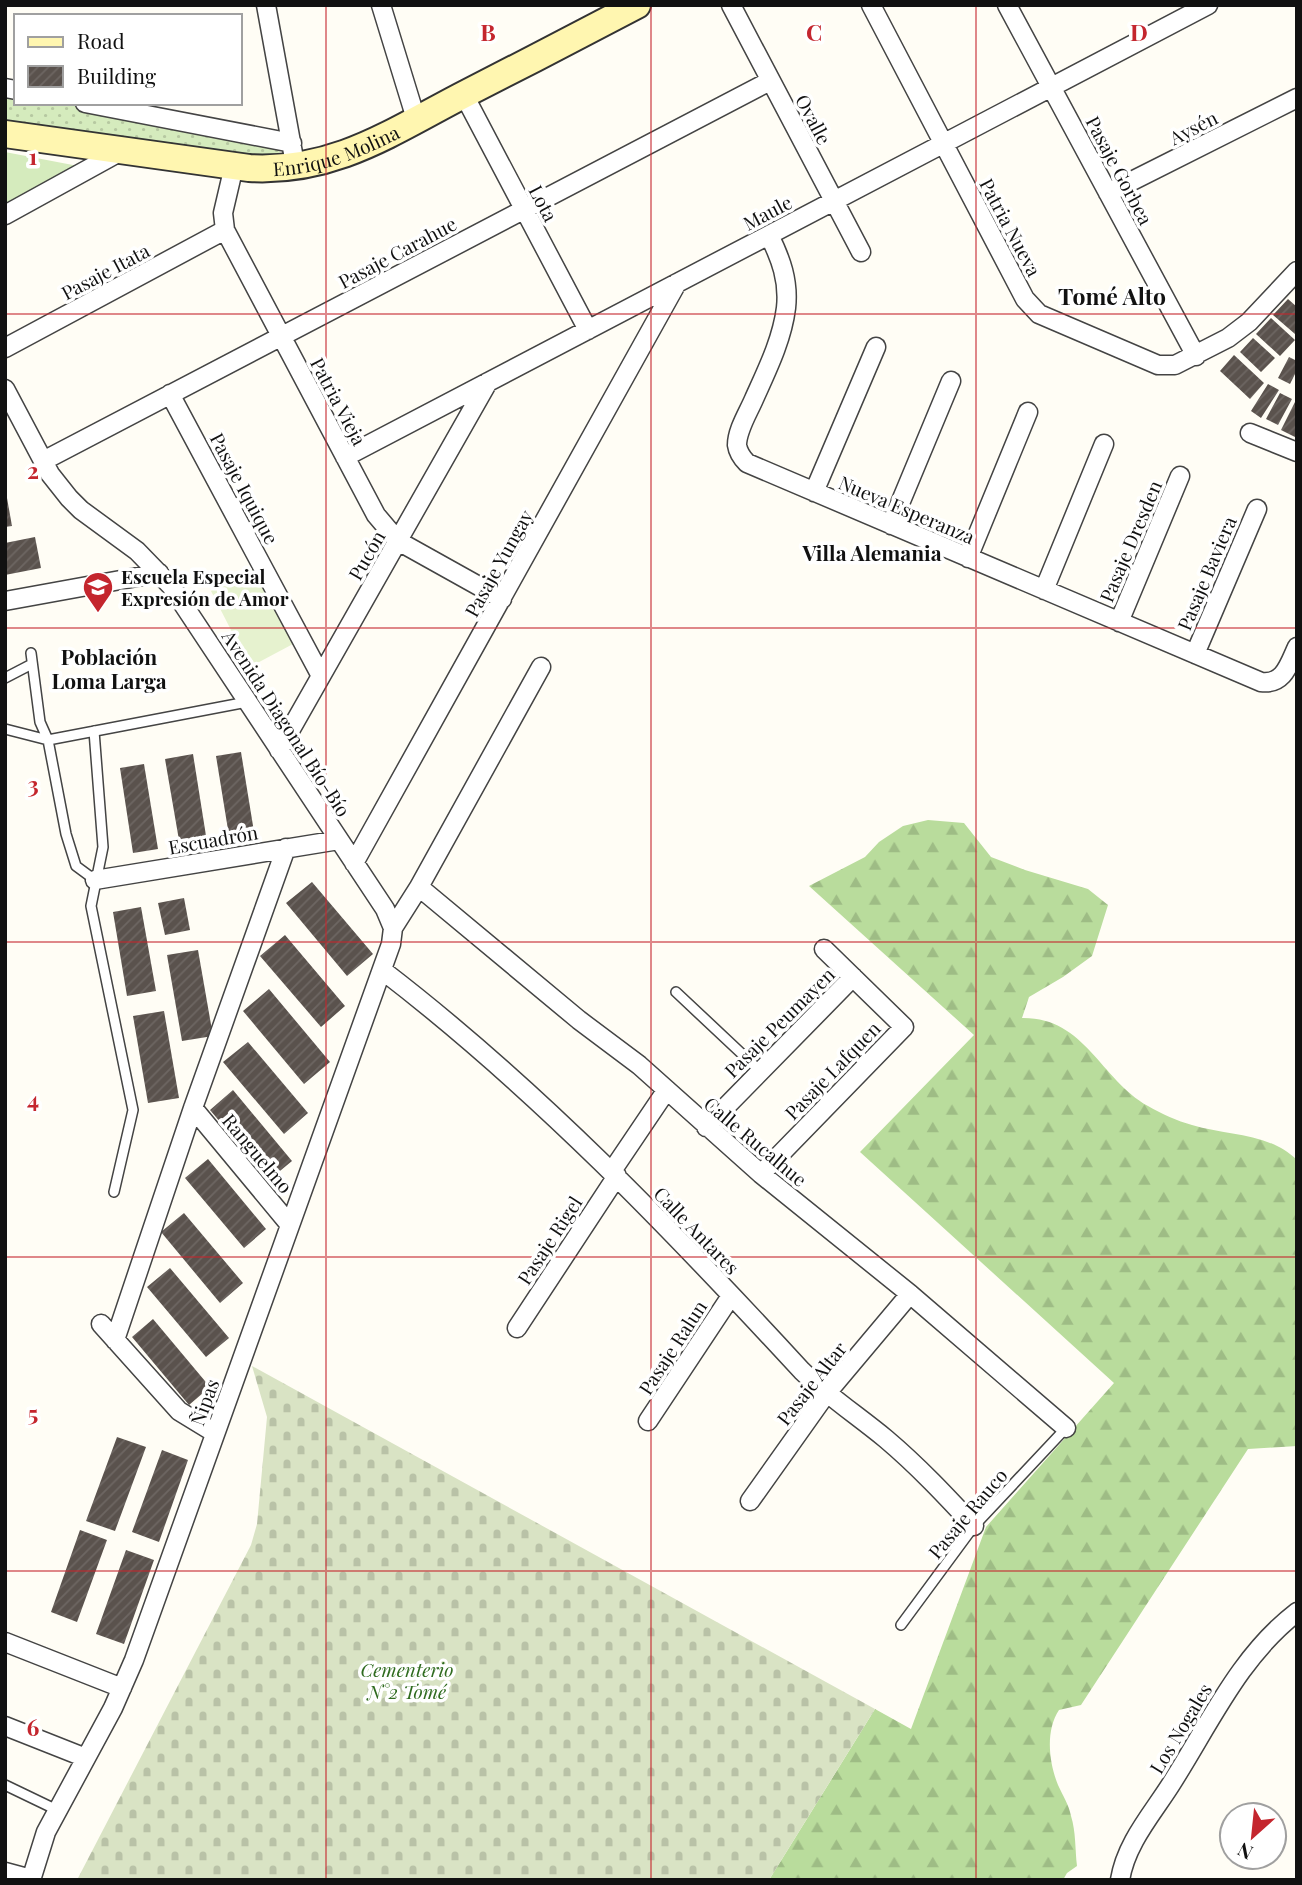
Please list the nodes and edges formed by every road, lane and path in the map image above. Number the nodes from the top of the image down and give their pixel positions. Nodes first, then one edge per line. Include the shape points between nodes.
1 (266, 5) edge
2 (381, 5) edge
3 (637, 5) edge
4 (730, 5) edge
5 (871, 5) edge
6 (1007, 5) edge
7 (1208, 5) edge
8 (770, 81) junction
9 (1051, 88) junction
10 (464, 95) junction
11 (1297, 98) edge
12 (93, 105) edge
13 (416, 120) junction
14 (5, 134) edge
15 (944, 144) junction
16 (123, 150) junction
17 (294, 155) junction
18 (234, 166) junction
19 (1108, 193) junction
20 (834, 201) junction
21 (524, 209) junction
22 (5, 215) edge
23 (225, 230) junction
24 (769, 235) junction
25 (861, 252) dead end
26 (1297, 271) edge
27 (677, 283) junction
28 (588, 330) junction
29 (281, 336) junction
30 (876, 347) dead end
31 (5, 348) edge
32 (1196, 356) junction
33 (951, 380) dead end
34 (488, 382) junction
35 (5, 389) edge
36 (170, 394) junction
37 (1028, 412) dead end
38 (1250, 433) dead end
39 (1104, 444) dead end
40 (1297, 452) edge
41 (345, 457) junction
42 (43, 461) junction
43 (1180, 477) dead end
44 (814, 492) junction
45 (1257, 509) dead end
46 (891, 525) junction
47 (398, 541) junction
48 (968, 558) junction
49 (159, 573) junction
50 (1044, 590) junction
51 (502, 598) junction
52 (5, 601) edge
53 (1119, 622) junction
54 (1297, 646) edge
55 (30, 653) dead end
56 (1195, 654) junction
57 (32, 664) junction
58 (541, 667) dead end
59 (321, 676) junction
60 (5, 678) edge
61 (248, 702) junction
62 (5, 729) edge
63 (94, 731) junction
64 (48, 740) junction
65 (279, 750) junction
66 (339, 840) junction
67 (286, 848) junction
68 (354, 863) junction
69 (95, 880) junction
70 (419, 887) junction
71 (393, 928) junction
72 (824, 949) dead end
73 (382, 970) junction
74 (853, 977) junction
75 (676, 992) dead end
76 (760, 1070) junction
77 (666, 1091) junction
78 (193, 1108) junction
79 (706, 1127) junction
80 (614, 1173) junction
81 (761, 1174) junction
82 (114, 1192) dead end
83 (290, 1225) junction
84 (910, 1294) junction
85 (731, 1296) junction
86 (101, 1324) dead end
87 (517, 1328) dead end
88 (115, 1340) junction
89 (826, 1394) junction
90 (648, 1421) dead end
91 (1066, 1428) joint
92 (215, 1433) junction
93 (750, 1502) dead end
94 (974, 1526) junction
95 (1297, 1612) edge
96 (901, 1625) dead end
97 (5, 1642) edge
98 (122, 1688) junction
99 (5, 1726) edge
100 (86, 1758) junction
101 (5, 1785) edge
102 (57, 1810) junction
103 (5, 1872) edge
104 (31, 1879) edge
105 (1120, 1880) edge

1 - 17 street
2 - 13 street
3 - 10 main road, Enrique Molina
4 - 8 street, Ovalle
5 - 15 street, Patria Nueva
6 - 9 street, Pasaje Gorbea
7 - 9 street, Maule
8 - 20 street, Ovalle
8 - 21 street, Pasaje Carahue
9 - 15 street, Maule
9 - 19 street, Pasaje Gorbea
10 - 13 main road, Enrique Molina
10 - 21 street, Lota
11 - 19 street, Aysén
12 - 17 street, Enrique Molina
13 - 17 main road, Enrique Molina via 348,154
14 - 16 main road, Enrique Molina
15 - 20 street, Maule
15 - 32 street, Patria Nueva via 1034,310 1158,365 1171,366
16 - 18 main road, Enrique Molina
16 - 22 street
17 - 18 main road, Enrique Molina via 263,169
18 - 23 street via 223,213
19 - 32 street, Pasaje Gorbea
20 - 24 street, Maule
20 - 25 street, Ovalle
21 - 28 street, Lota
21 - 29 street, Pasaje Carahue
23 - 29 street, Patria Vieja
23 - 31 street, Pasaje Itata
24 - 27 street, Maule
24 - 44 street, Nueva Esperanza via 786,282 784,318 738,436 738,450 747,463
26 - 32 street, Patria Nueva via 1239,331
27 - 28 street, Maule
27 - 51 street, Pasaje Yungay
28 - 34 street, Maule
29 - 36 street, Pasaje Carahue
29 - 41 street, Patria Vieja
30 - 44 street
33 - 46 street
34 - 41 street, Maule
34 - 47 street, Pucón
35 - 42 street, Avenida Diagonal Bío-Bío
36 - 42 street, Pasaje Carahue
36 - 59 street, Pasaje Iquique
37 - 48 street
38 - 40 street
39 - 50 street
41 - 47 street, Patria Vieja via 381,522
42 - 49 street, Avenida Diagonal Bío-Bío via 81,510
43 - 53 street, Pasaje Dresden
44 - 46 street, Nueva Esperanza
45 - 56 street, Pasaje Baviera
46 - 48 street, Nueva Esperanza
47 - 51 street, Patria Vieja
47 - 59 street, Pucón
48 - 50 street, Nueva Esperanza
49 - 52 street
49 - 61 street, Avenida Diagonal Bío-Bío
50 - 53 street, Nueva Esperanza
51 - 68 street, Pasaje Yungay
53 - 56 street, Nueva Esperanza
54 - 56 street, Nueva Esperanza via 1284,675 1275,681 1261,682
55 - 57 lane
57 - 60 lane
57 - 64 lane via 40,722
58 - 70 street, Ñipas
59 - 65 street, Pucón
61 - 63 lane
61 - 65 street, Avenida Diagonal Bío-Bío
62 - 64 lane
63 - 64 lane
63 - 69 lane via 103,847
64 - 69 lane via 76,866
65 - 66 street, Avenida Diagonal Bío-Bío
66 - 67 street, Escuadrón
66 - 68 street, Avenida Diagonal Bío-Bío
67 - 69 street, Escuadrón
67 - 78 street
68 - 71 street, Avenida Diagonal Bío-Bío
69 - 82 lane via 91,906 133,1110
70 - 71 street, Ñipas
70 - 77 street, Calle Rucalhue
71 - 73 street, Ñipas
72 - 74 street
73 - 80 street, Calle Antares via 439,1014
73 - 83 street, Ñipas
74 - 76 street, Pasaje Peumayen
74 - 81 street, Pasaje Lafquen via 904,1027
75 - 76 lane
76 - 79 street, Pasaje Peumayen
77 - 79 street, Calle Rucalhue
77 - 80 street
78 - 83 street, Ranguelmo
78 - 88 street
79 - 81 street, Calle Rucalhue
80 - 85 street, Calle Antares
80 - 87 street, Pasaje Rigel
81 - 84 street, Calle Rucalhue
83 - 92 street, Ñipas
84 - 89 street, Pasaje Altar
84 - 91 street, Calle Rucalhue
85 - 89 street, Calle Antares
85 - 90 street, Pasaje Ralun
86 - 88 street
88 - 92 street via 179,1411
89 - 93 street, Pasaje Altar
89 - 94 street, Calle Antares via 886,1438
91 - 94 lane, Pasaje Rauco
92 - 98 street, Ñipas
94 - 96 lane, Pasaje Rauco
95 - 105 street, Los Nogales via 1264,1643 1228,1689 1139,1832
97 - 98 street
98 - 100 street, Ñipas
99 - 100 street
100 - 102 street, Ñipas
101 - 102 lane
102 - 104 street, Ñipas
103 - 104 street

